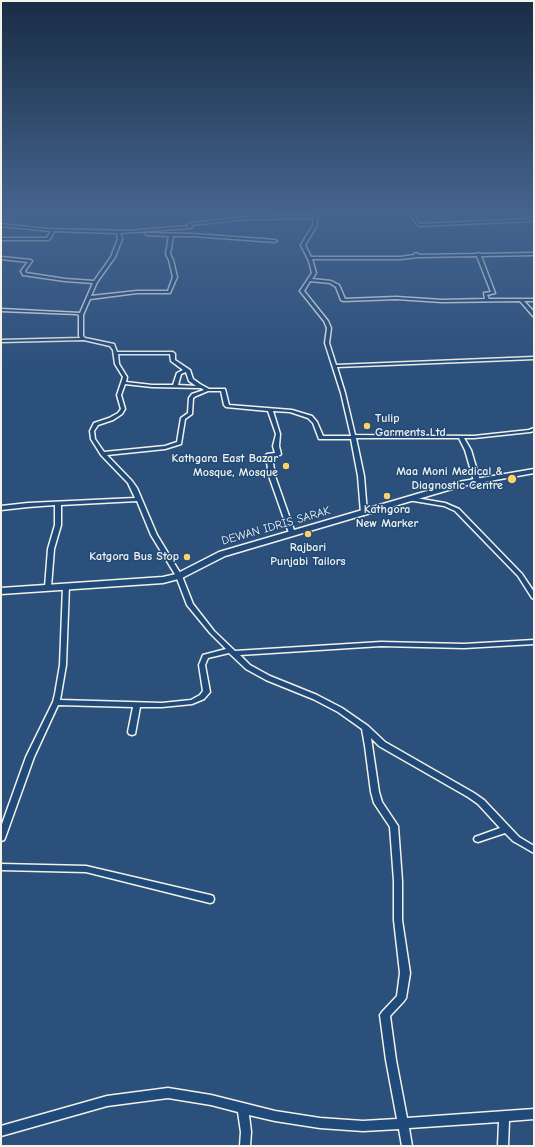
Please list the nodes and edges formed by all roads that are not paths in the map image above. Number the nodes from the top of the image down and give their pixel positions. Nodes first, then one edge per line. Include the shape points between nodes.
1 (27, 266) edge
2 (107, 266) edge
3 (172, 266) edge
4 (312, 266) edge
5 (483, 266) edge
6 (309, 280) junction
7 (94, 282) junction
8 (88, 298) junction
9 (488, 300) junction
10 (520, 300) junction
11 (534, 300) edge
12 (1, 310) edge
13 (81, 315) junction
14 (534, 315) edge
15 (84, 339) junction
16 (1, 341) edge
17 (116, 353) junction
18 (534, 358) edge
19 (334, 366) junction
20 (187, 370) junction
21 (124, 383) junction
22 (175, 386) junction
23 (201, 387) junction
24 (208, 390) junction
25 (270, 410) junction
26 (534, 429) edge
27 (353, 436) junction
28 (461, 437) junction
29 (103, 454) junction
30 (533, 472) edge
31 (477, 482) junction
32 (139, 499) junction
33 (410, 499) junction
34 (58, 503) junction
35 (1, 508) edge
36 (364, 513) junction
37 (292, 534) junction
38 (179, 576) junction
39 (66, 586) junction
40 (48, 587) junction
41 (1, 591) edge
42 (534, 596) edge
43 (534, 642) edge
44 (233, 652) junction
45 (56, 702) junction
46 (138, 704) junction
47 (365, 728) junction
48 (132, 732) dead end
49 (506, 829) junction
50 (1, 838) edge
51 (478, 839) dead end
52 (534, 850) edge
53 (1, 867) edge
54 (210, 899) dead end
55 (243, 1108) junction
56 (534, 1114) edge
57 (504, 1116) junction
58 (402, 1122) junction
59 (1, 1132) edge
60 (245, 1146) edge
61 (407, 1146) edge
62 (503, 1146) edge

1 - 7 street via 24,274
2 - 7 street
3 - 8 street via 174,276 169,292 123,293
4 - 6 street via 314,273
5 - 9 street via 493,292 485,294
6 - 9 street via 331,282 338,286 343,300
6 - 19 street via 302,291 326,321 327,343
7 - 8 street
8 - 13 street
9 - 10 street
10 - 11 street
10 - 14 street
12 - 13 street
13 - 15 street via 81,336
15 - 16 street
15 - 17 street via 112,345
17 - 20 street via 171,353 173,360
17 - 21 street via 117,364 125,376
18 - 19 street
19 - 27 street
20 - 22 street via 179,373
20 - 23 street via 192,380
21 - 22 street
21 - 29 street via 120,395 123,409 110,419 97,423 92,431 93,439
22 - 23 street
23 - 24 street
24 - 25 street via 224,390 228,406
24 - 29 street via 191,398 190,414 183,418 179,444
25 - 27 street via 290,411 310,417 315,422 321,438
25 - 37 street via 278,434 278,454 269,455 272,476
26 - 28 street via 530,432
27 - 28 street
27 - 36 street via 361,476
28 - 31 street via 468,450
29 - 32 street via 130,482
30 - 31 main road, DEWAN IDRIS SARAK
31 - 33 main road, DEWAN IDRIS SARAK
32 - 34 street
32 - 38 street via 154,535
33 - 36 main road, DEWAN IDRIS SARAK
33 - 42 street via 445,505 457,510 520,575
34 - 35 street
34 - 40 street via 58,525 50,549
36 - 37 main road, DEWAN IDRIS SARAK
37 - 38 main road, DEWAN IDRIS SARAK via 222,554
38 - 39 main road, DEWAN IDRIS SARAK via 163,580
38 - 44 street via 190,605
39 - 40 main road, DEWAN IDRIS SARAK
39 - 45 street via 63,666
40 - 41 main road, DEWAN IDRIS SARAK
43 - 44 street via 464,646 381,644
44 - 46 street via 207,656 204,659 202,665 207,692 202,697 192,702
44 - 47 street via 248,667 340,710
45 - 46 street
45 - 50 street via 30,757
46 - 48 street
47 - 49 street via 397,754 481,802
47 - 58 street via 378,803 394,826 398,920 405,973 401,998 385,1015
49 - 51 street
49 - 52 street
53 - 54 street via 86,869
55 - 58 street via 320,1123 363,1126
55 - 59 street via 168,1093 107,1101
55 - 60 street
56 - 57 street
57 - 58 street
57 - 62 street
58 - 61 street

